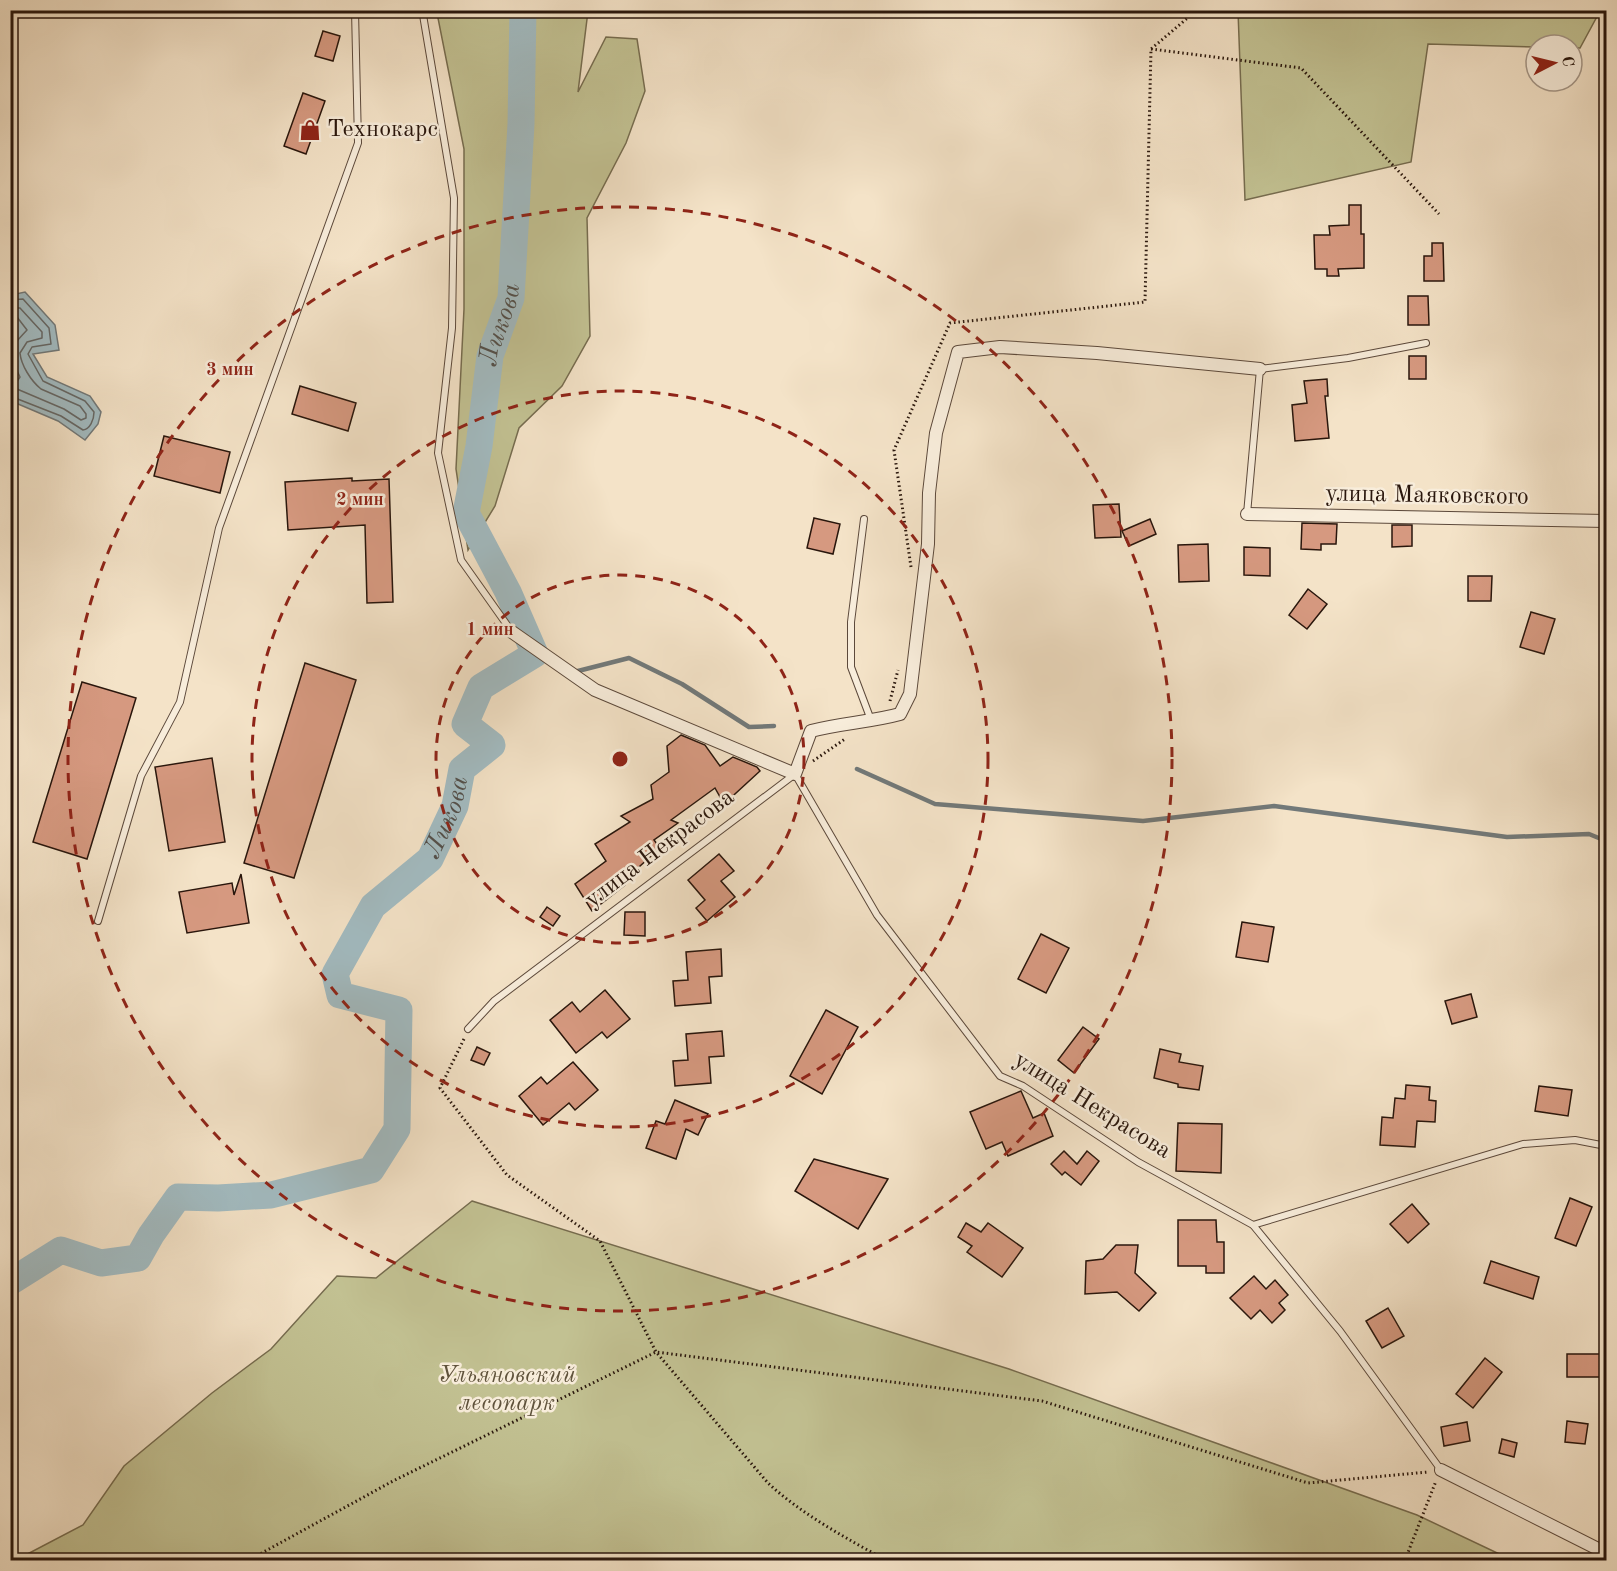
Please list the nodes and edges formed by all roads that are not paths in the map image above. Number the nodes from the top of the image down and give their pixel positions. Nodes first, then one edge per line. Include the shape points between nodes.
1 (355, 10) edge
2 (411, 10) edge
3 (1426, 343) dead end
4 (1260, 369) junction
5 (1248, 514) joint
6 (864, 519) dead end
7 (1606, 521) edge
8 (512, 632) joint
9 (871, 720) junction
10 (795, 774) junction
11 (98, 921) dead end
12 (468, 1029) road end
13 (1606, 1146) edge
14 (1253, 1226) junction
15 (1441, 1470) joint
16 (1606, 1553) edge

1 - 11 lane via 358,143 219,528 180,702 141,776
2 - 8 lane via 423,15 454,198 452,328 438,453 461,560
3 - 4 lane
4 - 5 lane
4 - 9 street via 1011,348 958,352 936,433 928,544 910,694 900,714
5 - 7 street, улица Маяковского
6 - 9 lane via 851,622 851,667
8 - 10 street via 595,690
9 - 10 street via 812,731
10 - 12 lane, улица Некрасова via 494,1001
10 - 14 lane, улица Некрасова via 877,915 1000,1076 1023,1086 1138,1162
13 - 14 lane via 1575,1140 1523,1144
14 - 15 lane, улица Некрасова via 1340,1331
15 - 16 street, улица Некрасова

